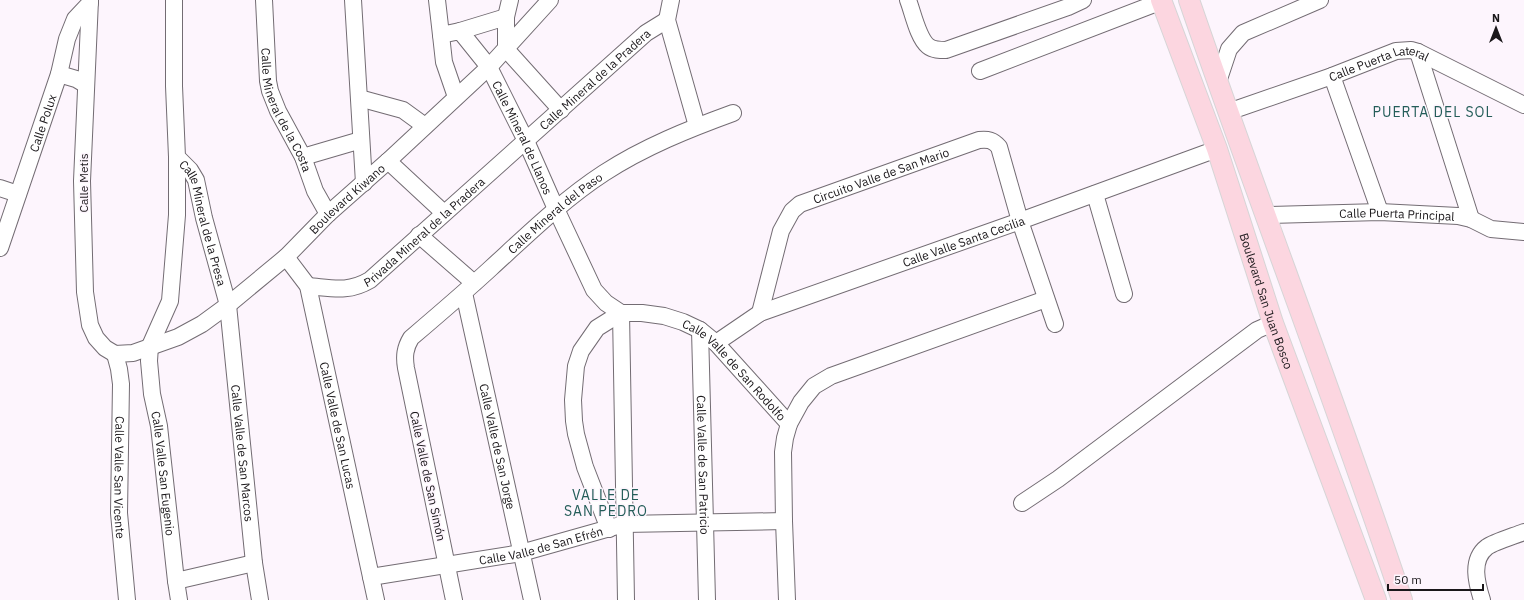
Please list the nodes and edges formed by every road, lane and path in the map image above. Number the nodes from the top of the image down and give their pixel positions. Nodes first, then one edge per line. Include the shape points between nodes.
1 (174, 0) edge
2 (264, 0) edge
3 (353, 0) edge
4 (437, 0) edge
5 (510, 0) edge
6 (550, 0) edge
7 (671, 0) edge
8 (908, 0) edge
9 (1083, 0) edge
10 (1189, 0) edge
11 (1320, 0) edge
12 (1161, 1) edge
13 (90, 2) edge
14 (506, 18) junction
15 (666, 20) junction
16 (460, 31) junction
17 (441, 35) junction
18 (506, 49) junction
19 (1418, 52) junction
20 (489, 66) junction
21 (980, 71) dead end
22 (59, 74) junction
23 (1332, 76) junction
24 (1218, 82) junction
25 (86, 85) junction
26 (456, 97) junction
27 (359, 98) junction
28 (1524, 105) edge
29 (561, 110) junction
30 (1228, 112) junction
31 (733, 113) dead end
32 (425, 126) junction
33 (697, 126) junction
34 (361, 140) junction
35 (526, 141) junction
36 (1216, 149) junction
37 (176, 156) junction
38 (303, 157) junction
39 (388, 161) junction
40 (364, 183) junction
41 (0, 188) edge
42 (18, 194) junction
43 (1095, 194) junction
44 (556, 209) junction
45 (1380, 212) junction
46 (444, 213) junction
47 (328, 214) junction
48 (1266, 216) junction
49 (1471, 219) junction
50 (1020, 221) junction
51 (1524, 232) edge
52 (419, 235) junction
53 (0, 248) edge
54 (286, 258) junction
55 (1284, 266) junction
56 (308, 286) junction
57 (469, 288) junction
58 (1124, 294) dead end
59 (1046, 299) junction
60 (228, 305) junction
61 (620, 313) junction
62 (760, 313) junction
63 (1291, 315) junction
64 (1273, 323) junction
65 (1055, 324) dead end
66 (700, 330) junction
67 (716, 344) junction
68 (150, 346) junction
69 (405, 351) joint
70 (115, 354) junction
71 (1329, 390) junction
72 (789, 424) junction
73 (1022, 503) dead end
74 (784, 521) junction
75 (706, 522) junction
76 (617, 526) junction
77 (1524, 532) edge
78 (521, 554) junction
79 (254, 563) junction
80 (447, 564) junction
81 (371, 577) junction
82 (176, 581) junction
83 (127, 600) edge
84 (179, 600) edge
85 (260, 600) edge
86 (376, 600) edge
87 (454, 600) edge
88 (532, 600) edge
89 (626, 600) edge
90 (707, 600) edge
91 (787, 600) edge
92 (1376, 600) edge
93 (1402, 600) edge
94 (1482, 600) edge

1 - 37 street, Calle Mineral de la Presa
2 - 38 street, Calle Mineral de la Costa via 270,91
3 - 27 street
4 - 17 street
5 - 14 street
6 - 18 street, Boulevard Kiwano
7 - 15 street
8 - 9 street via 924,41 929,47 946,50
10 - 24 main road
11 - 24 street via 1243,33 1229,49
12 - 21 street
12 - 36 main road, Boulevard San Juan Bosco
13 - 22 street, Calle Polux via 75,19 67,39
13 - 25 street, Calle Metis
14 - 16 street
14 - 18 street
15 - 29 street, Calle Mineral de la Pradera via 646,33
15 - 33 street
16 - 17 street
16 - 20 street, Calle Mineral de Llanos
17 - 26 street via 444,62
18 - 20 street, Boulevard Kiwano
18 - 29 street
19 - 23 street, Calle Puerta Lateral via 1396,51
19 - 28 street, Calle Puerta Lateral
19 - 49 street
20 - 26 street, Boulevard Kiwano
20 - 35 street, Calle Mineral de Llanos
22 - 25 street
22 - 42 street, Calle Polux
23 - 30 street, Calle Puerta Lateral
23 - 45 street
24 - 30 main road
25 - 70 street, Calle Metis via 82,181 85,292 90,325 96,338
26 - 32 street, Boulevard Kiwano
27 - 32 street via 403,110
27 - 34 street
29 - 35 street, Calle Mineral de la Pradera
30 - 48 main road
31 - 33 street, Calle Mineral del Paso
32 - 39 street, Boulevard Kiwano
33 - 44 street, Calle Mineral del Paso via 604,173
34 - 38 street
34 - 40 street
35 - 44 street, Calle Mineral de Llanos
35 - 46 street, Privada Mineral de la Pradera
36 - 43 street, Calle Valle Santa Cecilia
36 - 64 main road, Boulevard San Juan Bosco
37 - 60 street, Calle Mineral de la Presa via 196,180
37 - 68 street via 176,215 170,301
38 - 47 street, Calle Mineral de la Costa via 315,191
39 - 40 street, Boulevard Kiwano
39 - 46 street
40 - 47 street, Boulevard Kiwano
41 - 42 street
42 - 53 street, Calle Polux
43 - 50 street, Calle Valle Santa Cecilia
43 - 58 street
44 - 57 street, Calle Mineral del Paso
44 - 61 street, Calle Mineral de Llanos via 594,290
45 - 48 street, Calle Puerta Principal
45 - 49 street, Calle Puerta Principal
46 - 52 street, Privada Mineral de la Pradera
47 - 54 street, Boulevard Kiwano
48 - 55 main road
49 - 51 street, Calle Puerta Principal via 1491,229
50 - 59 street, Circuito Valle de San Mario
50 - 62 street, Calle Valle Santa Cecilia
50 - 62 street, Circuito Valle de San Mario via 999,147 991,140 979,140 800,204 789,215 781,231
52 - 56 street, Privada Mineral de la Pradera via 362,285 344,289
52 - 57 street
54 - 56 street, Calle Valle de San Lucas
54 - 60 street, Boulevard Kiwano
55 - 63 main road via 1282,290
55 - 71 main road
56 - 81 street, Calle Valle de San Lucas
57 - 69 street, Calle Mineral del Paso via 411,338
57 - 78 street, Calle Valle de San Jorge
59 - 65 street, Circuito Valle de San Mario
59 - 72 street via 831,376 814,386 801,402
60 - 68 street, Boulevard Kiwano via 184,334
60 - 79 street, Calle Valle de San Marcos
61 - 66 street, Calle Valle de San Rodolfo via 664,316
61 - 76 street
61 - 76 street via 597,328 581,351 576,366 573,400 576,434 585,467
62 - 67 street, Calle Valle Santa Cecilia
63 - 64 main road
63 - 71 main road via 1316,380
64 - 73 street via 1257,330 1058,479
64 - 92 main road, Boulevard San Juan Bosco
66 - 67 street, Calle Valle de San Rodolfo
66 - 75 street, Calle Valle de San Patricio
67 - 72 street, Calle Valle de San Rodolfo
68 - 70 street, Boulevard Kiwano via 133,353
68 - 82 street, Calle Valle San Eugenio via 152,394 159,426
69 - 80 street, Calle Valle de San Simón via 406,368
70 - 83 street, Calle Valle San Vicente via 121,384 119,512
71 - 93 main road
72 - 74 street, Calle Valle de San Rodolfo via 783,452
74 - 75 street, Calle Valle de San Efrén
74 - 91 street, Calle Valle de San Rodolfo
75 - 76 street, Calle Valle de San Efrén
75 - 90 street, Calle Valle de San Patricio
76 - 78 street, Calle Valle de San Efrén
76 - 89 street
77 - 94 street via 1487,547 1480,555 1476,572
78 - 80 street, Calle Valle de San Efrén
78 - 88 street, Calle Valle de San Jorge
79 - 82 street
79 - 85 street, Calle Valle de San Marcos
80 - 81 street, Calle Valle de San Efrén
80 - 87 street, Calle Valle de San Simón
81 - 86 street, Calle Valle de San Lucas
82 - 84 street, Calle Valle San Eugenio

